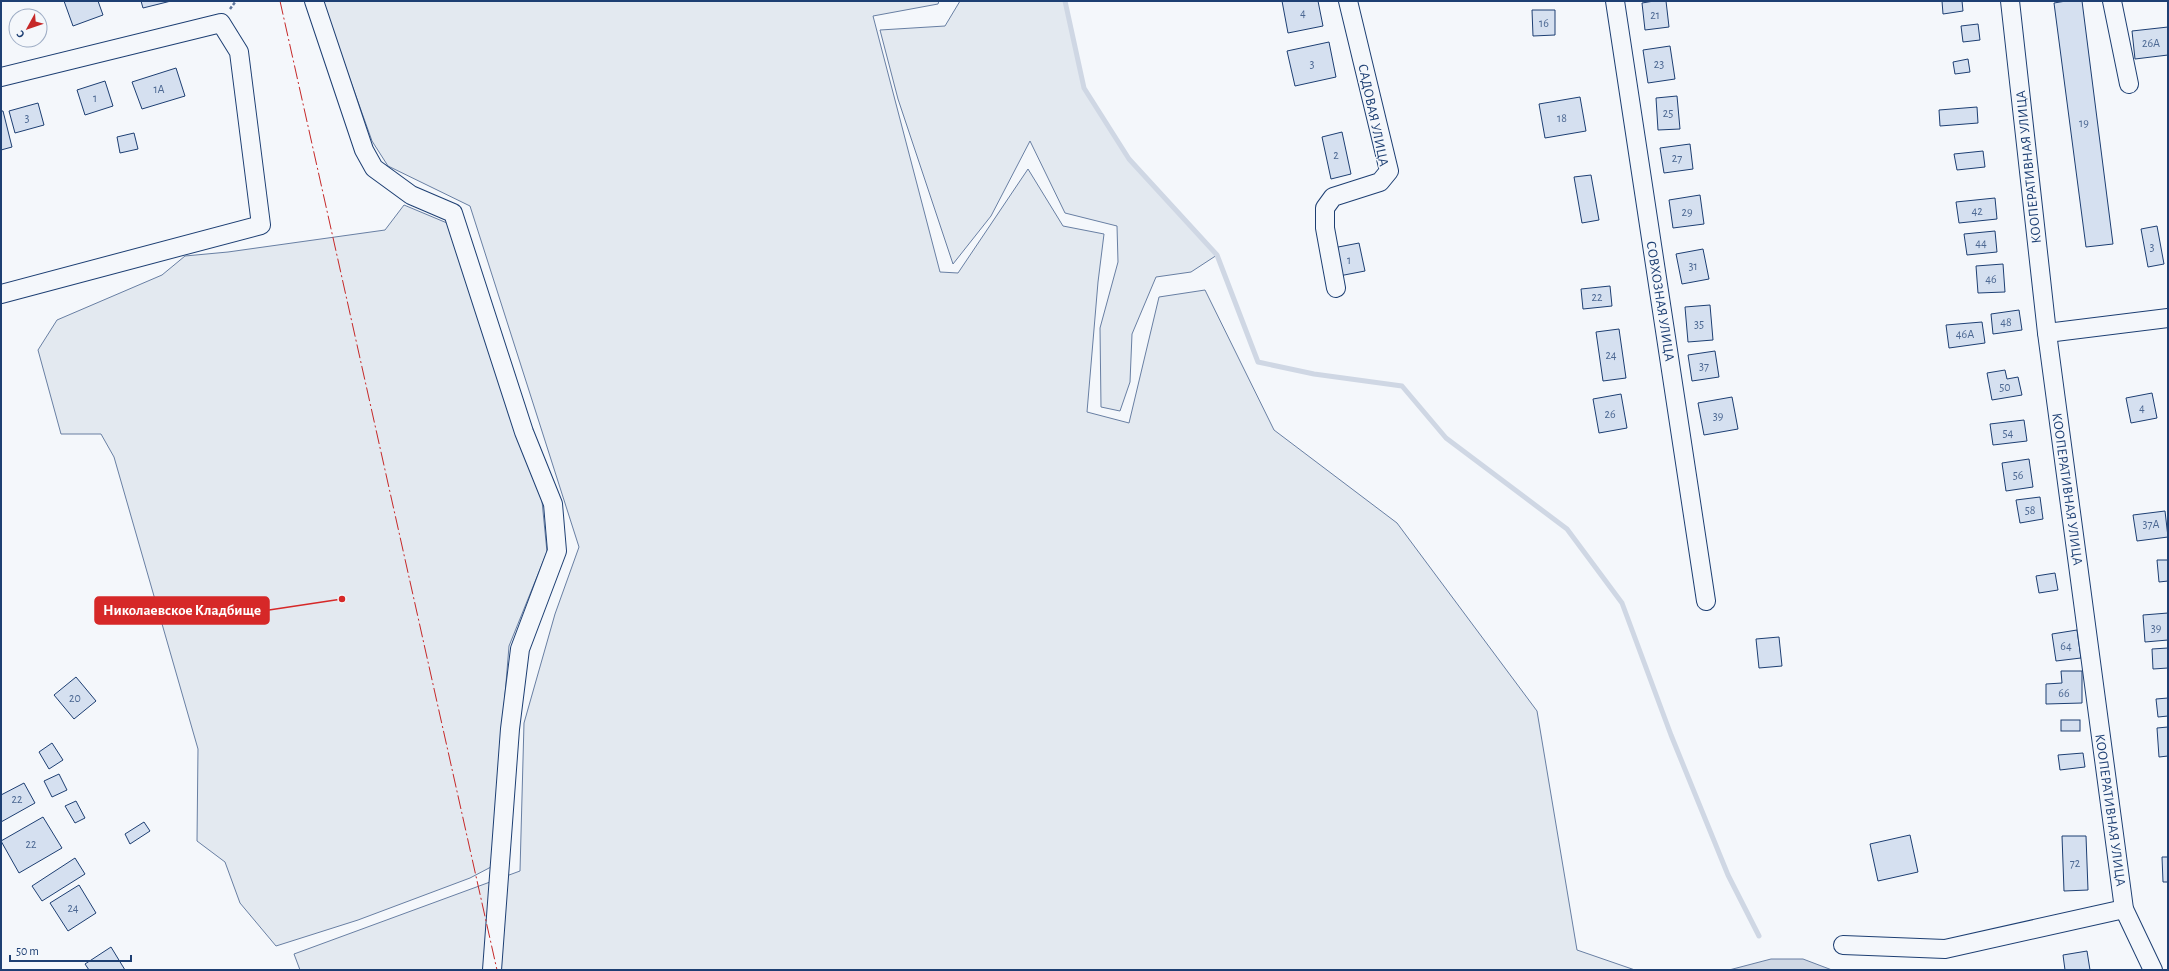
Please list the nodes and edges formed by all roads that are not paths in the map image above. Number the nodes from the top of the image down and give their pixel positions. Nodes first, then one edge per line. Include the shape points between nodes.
1 (314, 1) edge
2 (1348, 1) edge
3 (1615, 1) edge
4 (2010, 1) edge
5 (2112, 1) edge
6 (1, 78) edge
7 (2129, 84) dead end
8 (1336, 288) dead end
9 (1, 294) edge
10 (2168, 318) edge
11 (2047, 333) junction
12 (1706, 601) dead end
13 (2124, 909) junction
14 (1843, 945) dead end
15 (492, 970) edge
16 (2153, 970) edge

1 - 15 street via 364,150 374,168 411,195 453,213 524,432 553,504 557,551 520,649 510,729
2 - 8 street, САДОВАЯ УЛИЦА via 1389,170 1380,182 1333,197 1325,208 1325,228
3 - 12 street, СОВХОЗНАЯ УЛИЦА
4 - 11 street, КООПЕРАТИВНАЯ УЛИЦА
5 - 7 street
6 - 9 street via 221,22 239,52 261,225
10 - 11 street
11 - 13 street, КООПЕРАТИВНАЯ УЛИЦА
13 - 14 street via 1945,949
13 - 16 street, КООПЕРАТИВНАЯ УЛИЦА

